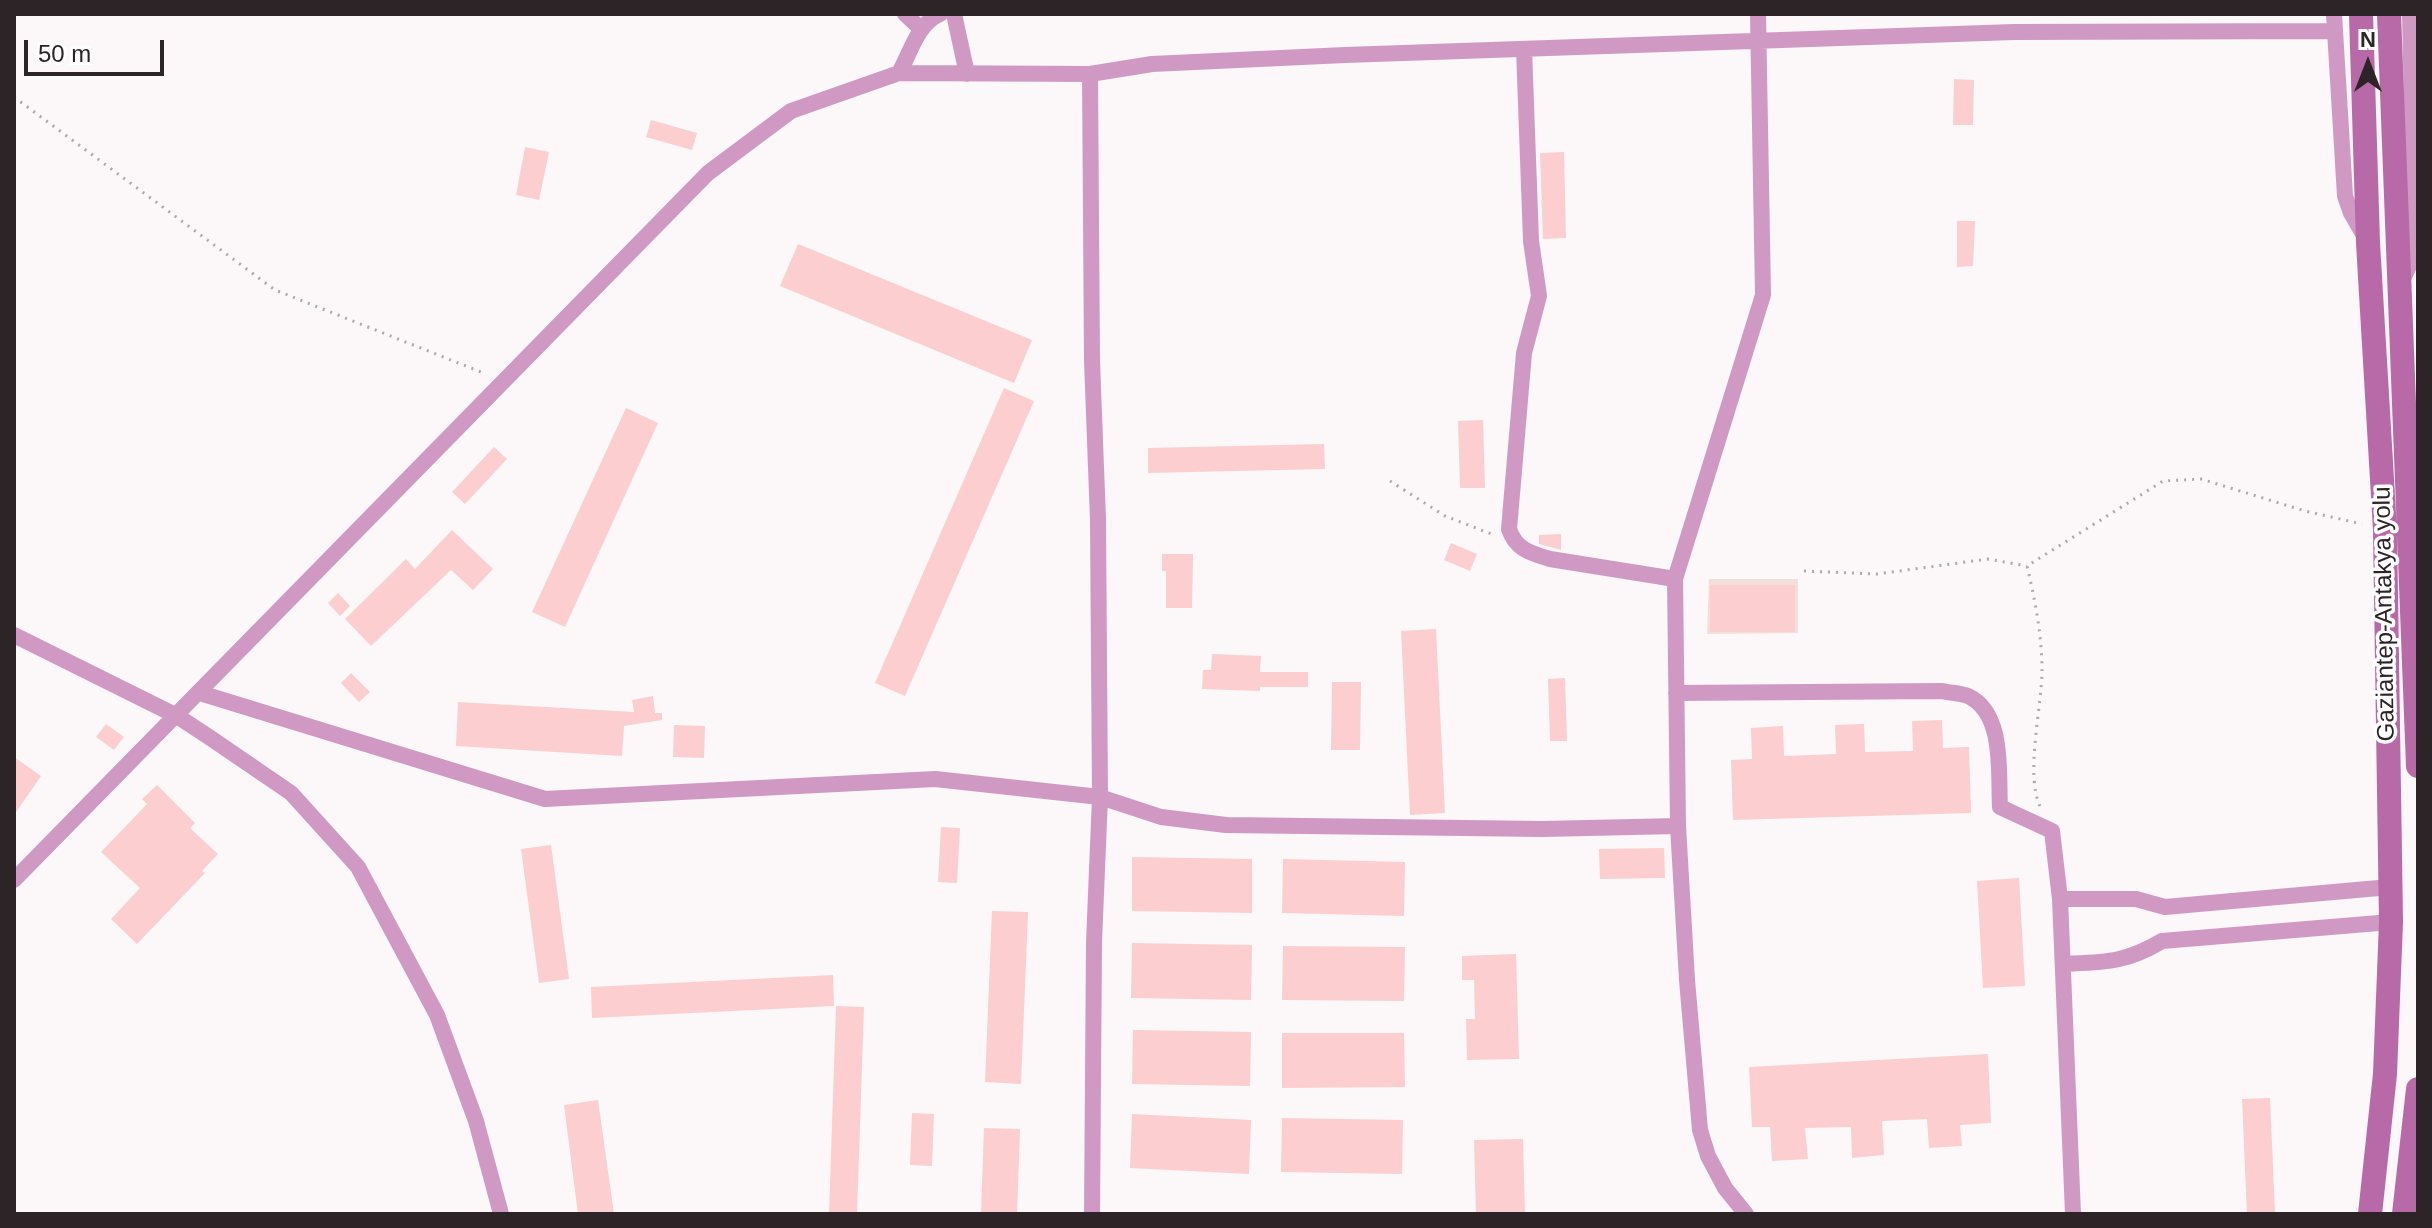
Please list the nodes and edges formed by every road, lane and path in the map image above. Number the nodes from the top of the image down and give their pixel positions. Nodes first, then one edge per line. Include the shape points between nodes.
1 (905, 14) edge
2 (940, 14) edge
3 (954, 14) edge
4 (1758, 14) edge
5 (2361, 14) edge
6 (2389, 14) edge
7 (2410, 14) edge
8 (2334, 23) edge
9 (921, 29) junction
10 (1759, 41) junction
11 (1524, 49) junction
12 (899, 73) junction
13 (967, 74) junction
14 (1090, 74) junction
15 (14, 97) edge
16 (2368, 243) junction
17 (2399, 285) junction
18 (506, 382) junction
19 (1390, 481) dead end
20 (2385, 530) junction
21 (1513, 541) junction
22 (2027, 566) junction
23 (1804, 571) dead end
24 (1675, 579) junction
25 (14, 635) edge
26 (200, 693) junction
27 (1676, 693) junction
28 (177, 716) junction
29 (2418, 766) edge
30 (1100, 797) junction
31 (1678, 826) junction
32 (2052, 831) junction
33 (14, 880) edge
34 (2390, 887) junction
35 (2060, 899) junction
36 (2391, 922) junction
37 (2063, 964) junction
38 (2418, 1089) edge
39 (501, 1214) edge
40 (1092, 1214) edge
41 (1746, 1214) edge
42 (2073, 1214) edge
43 (2370, 1214) edge
44 (2404, 1214) edge

1 - 9 street
2 - 9 street
3 - 13 street
4 - 10 street
5 - 16 main road, Gaziantep-Antakya yolu
6 - 17 main road, Gaziantep-Antakya yolu
7 - 17 street via 2415,238
8 - 10 street
8 - 16 street via 2345,196
9 - 12 street
10 - 11 street
10 - 24 street via 1763,295
11 - 14 street via 1152,64
11 - 21 street via 1531,241 1539,296 1524,353 1509,529
12 - 13 street
12 - 18 street via 791,111 708,173
13 - 14 street
14 - 30 street
15 - 18 path via 275,290
16 - 20 main road, Gaziantep-Antakya yolu
17 - 29 main road, Gaziantep-Antakya yolu
18 - 26 street
19 - 21 path via 1445,516
20 - 22 path via 2201,479 2163,481
20 - 34 main road, Gaziantep-Antakya yolu
21 - 24 street via 1550,559
22 - 23 path via 1988,559 1877,574
22 - 32 path via 2042,669 2035,796
24 - 27 street
25 - 28 street
26 - 28 street
26 - 30 street via 545,799 935,779
27 - 31 street
27 - 32 street via 1966,695 1988,717 1996,739 2000,807
28 - 33 street
28 - 39 street via 291,793 358,867 437,1015 476,1121
30 - 31 street via 1161,817 1226,825
30 - 40 street
31 - 41 street via 1700,1130 1725,1188
32 - 35 street
34 - 35 street via 2165,907 2136,899
34 - 36 main road, Gaziantep-Antakya yolu
35 - 37 street
36 - 37 street via 2162,941 2138,955
36 - 43 main road, Gaziantep-Antakya yolu via 2385,1074
37 - 42 street
38 - 44 main road

